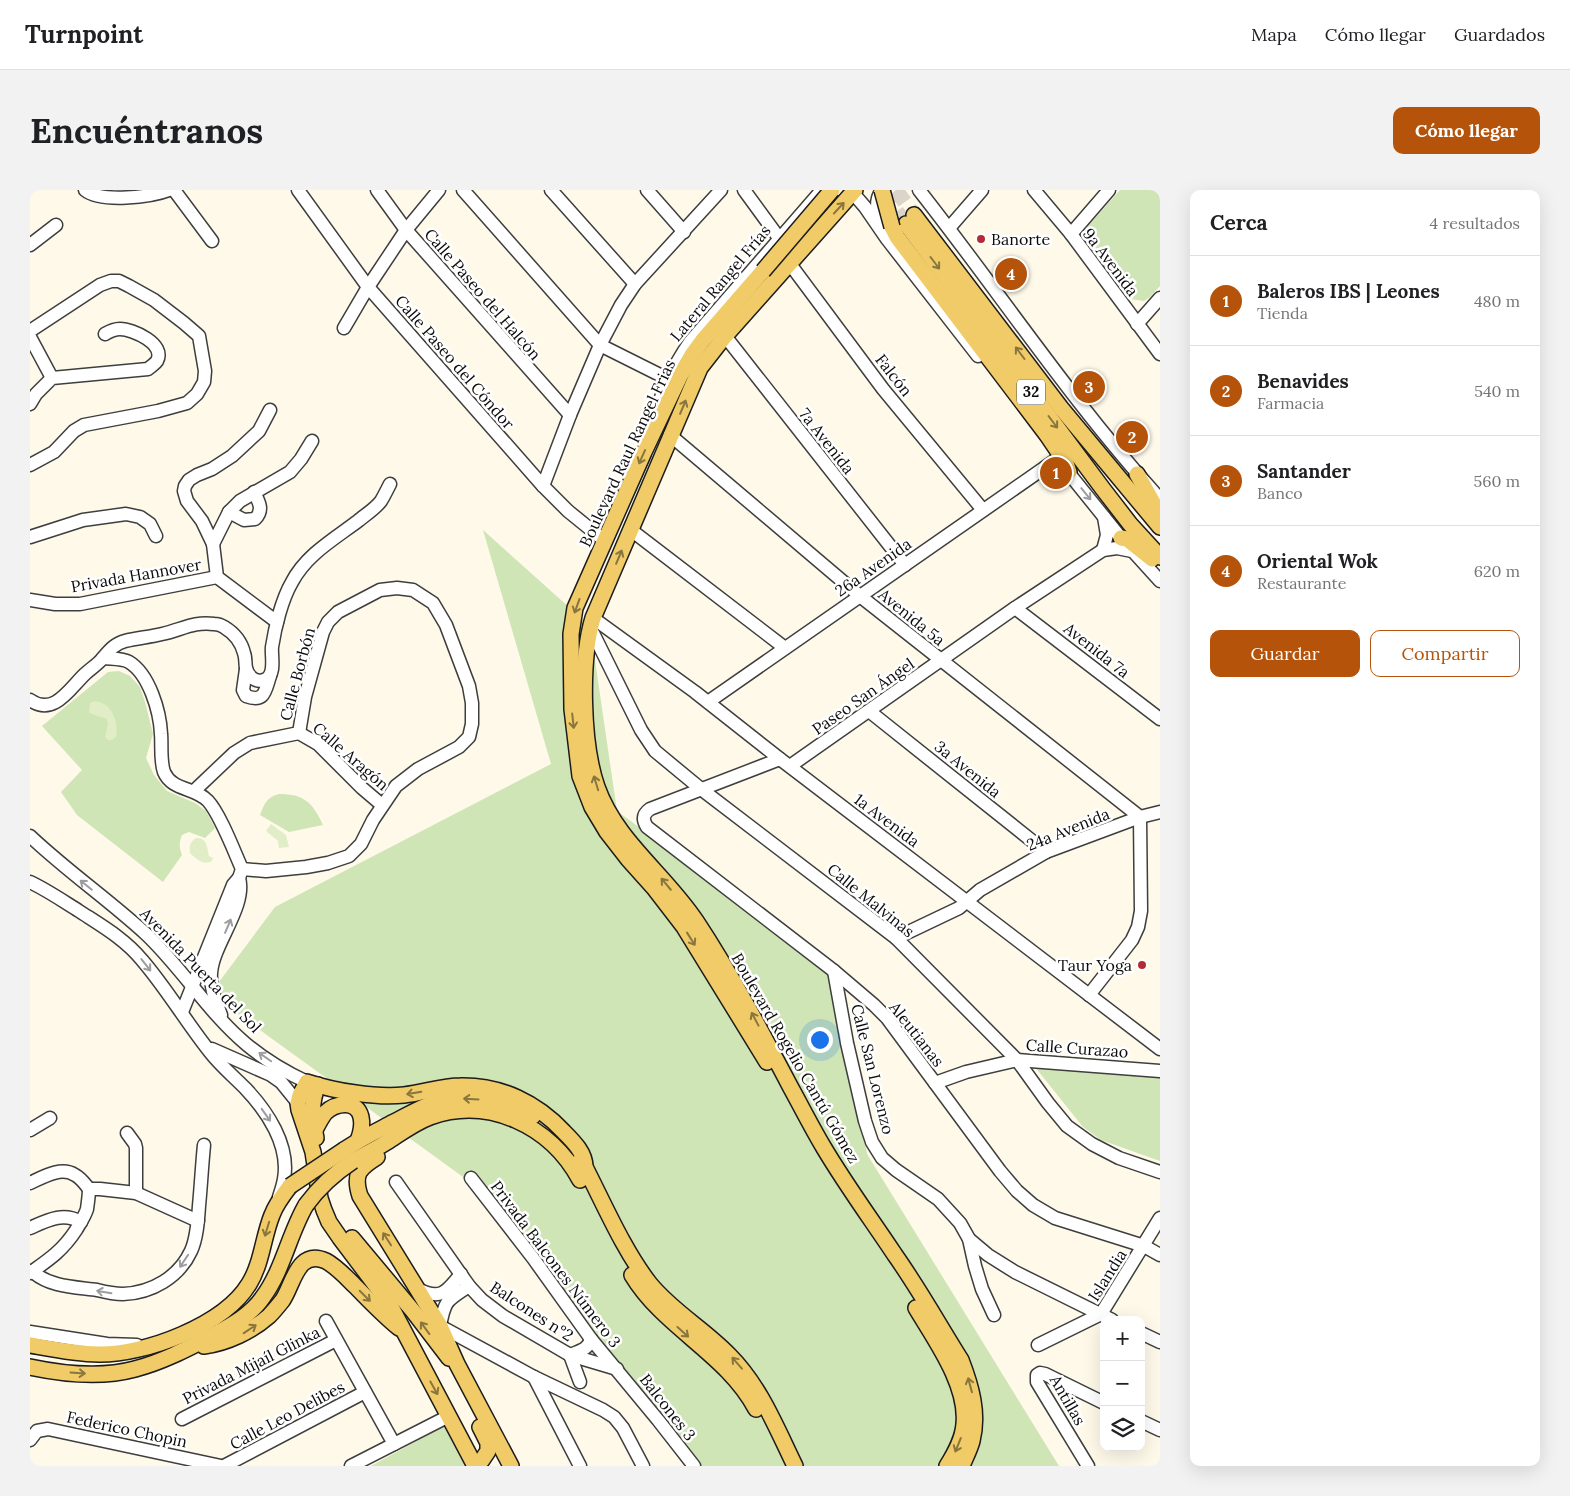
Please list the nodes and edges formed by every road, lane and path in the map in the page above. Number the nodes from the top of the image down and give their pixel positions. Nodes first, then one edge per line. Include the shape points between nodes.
1 (169, 190) edge
2 (174, 190) edge
3 (298, 190) edge
4 (377, 190) edge
5 (438, 190) edge
6 (463, 190) edge
7 (551, 190) edge
8 (647, 190) edge
9 (721, 190) edge
10 (744, 190) edge
11 (822, 190) edge
12 (832, 190) edge
13 (882, 190) edge
14 (919, 190) edge
15 (982, 190) edge
16 (1034, 190) edge
17 (1109, 190) edge
18 (854, 192) edge
19 (91, 193) edge
20 (796, 219) junction
21 (56, 226) dead end
22 (900, 226) junction
23 (949, 228) junction
24 (406, 230) junction
25 (684, 232) junction
26 (816, 232) junction
27 (1071, 234) junction
28 (779, 238) junction
29 (212, 241) dead end
30 (30, 246) edge
31 (787, 260) junction
32 (635, 284) junction
33 (368, 287) junction
34 (1160, 298) edge
35 (1137, 324) junction
36 (344, 328) dead end
37 (30, 332) edge
38 (105, 334) dead end
39 (724, 336) junction
40 (30, 337) edge
41 (600, 346) junction
42 (1160, 354) edge
43 (52, 378) junction
44 (668, 379) junction
45 (30, 404) edge
46 (270, 410) dead end
47 (570, 415) junction
48 (652, 435) junction
49 (670, 436) junction
50 (312, 441) dead end
51 (1057, 459) junction
52 (30, 465) edge
53 (1069, 472) junction
54 (1137, 474) junction
55 (390, 484) dead end
56 (543, 486) junction
57 (254, 492) junction
58 (1160, 499) edge
59 (984, 510) junction
60 (229, 512) junction
61 (1160, 515) edge
62 (1104, 517) junction
63 (1160, 528) edge
64 (631, 530) junction
65 (156, 536) dead end
66 (30, 537) edge
67 (1121, 538) junction
68 (605, 541) junction
69 (213, 544) junction
70 (1103, 550) junction
71 (1132, 551) junction
72 (1160, 557) edge
73 (905, 565) junction
74 (1160, 566) edge
75 (217, 577) junction
76 (1160, 581) edge
77 (860, 596) junction
78 (30, 600) edge
79 (1015, 608) junction
80 (277, 622) junction
81 (592, 622) junction
82 (134, 640) junction
83 (785, 648) junction
84 (103, 658) junction
85 (128, 661) junction
86 (940, 661) junction
87 (246, 669) junction
88 (578, 670) junction
89 (270, 676) junction
90 (30, 700) edge
91 (708, 702) junction
92 (869, 711) junction
93 (1160, 719) edge
94 (299, 733) junction
95 (785, 763) junction
96 (701, 789) junction
97 (194, 791) junction
98 (382, 805) junction
99 (1160, 812) edge
100 (1140, 817) junction
101 (644, 822) joint
102 (30, 836) edge
103 (1046, 852) junction
104 (241, 874) junction
105 (30, 882) edge
106 (967, 901) junction
107 (124, 916) junction
108 (111, 932) junction
109 (896, 938) junction
110 (202, 963) junction
111 (178, 969) junction
112 (834, 971) junction
113 (192, 986) junction
114 (1089, 995) junction
115 (182, 1012) junction
116 (223, 1022) junction
117 (246, 1044) junction
118 (205, 1045) junction
119 (1160, 1049) edge
120 (226, 1056) junction
121 (1017, 1060) junction
122 (1160, 1071) edge
123 (935, 1083) junction
124 (312, 1084) junction
125 (298, 1103) junction
126 (431, 1117) junction
127 (50, 1118) dead end
128 (30, 1130) edge
129 (315, 1130) junction
130 (127, 1133) dead end
131 (358, 1141) junction
132 (204, 1144) dead end
133 (349, 1155) junction
134 (585, 1167) junction
135 (1160, 1172) edge
136 (470, 1178) dead end
137 (396, 1182) dead end
138 (30, 1183) edge
139 (90, 1189) junction
140 (136, 1194) junction
141 (279, 1200) junction
142 (1160, 1218) edge
143 (198, 1221) junction
144 (81, 1222) junction
145 (30, 1228) edge
146 (969, 1239) junction
147 (1144, 1246) junction
148 (1160, 1255) edge
149 (31, 1272) edge
150 (461, 1274) junction
151 (469, 1286) junction
152 (416, 1288) junction
153 (443, 1298) junction
154 (994, 1314) dead end
155 (1104, 1316) edge
156 (1107, 1316) edge
157 (1100, 1319) edge
158 (326, 1321) dead end
159 (440, 1326) junction
160 (402, 1330) junction
161 (30, 1332) edge
162 (1145, 1335) edge
163 (591, 1339) junction
164 (336, 1340) junction
165 (1160, 1342) edge
166 (30, 1345) edge
167 (1038, 1345) dead end
168 (152, 1346) junction
169 (188, 1348) junction
170 (570, 1355) junction
171 (454, 1357) junction
172 (30, 1367) edge
173 (616, 1369) junction
174 (534, 1377) junction
175 (580, 1382) dead end
176 (364, 1392) junction
177 (1100, 1401) edge
178 (477, 1402) junction
179 (449, 1416) junction
180 (182, 1418) dead end
181 (1145, 1423) edge
182 (1160, 1430) edge
183 (30, 1440) edge
184 (394, 1444) junction
185 (478, 1464) edge
186 (223, 1466) edge
187 (351, 1466) edge
188 (511, 1466) edge
189 (580, 1466) edge
190 (643, 1466) edge
191 (694, 1466) edge
192 (784, 1466) edge
193 (795, 1466) edge
194 (947, 1466) edge
195 (962, 1466) edge
196 (1088, 1466) edge

1 - 19 street via 137,197
2 - 29 street
3 - 33 street, Calle Paseo del Cóndor
4 - 24 street, Calle Paseo del Halcón
5 - 24 street
6 - 41 street
7 - 32 street
8 - 25 street
9 - 25 street
10 - 28 street
11 - 20 street, Lateral Rangel Frías
12 - 48 main road, Boulevard Raul Rangel Frias, bridge via 703,340 680,376
13 - 22 main road, bridge
14 - 23 street
15 - 23 street
16 - 27 street, 9a Avenida
17 - 27 street
18 - 22 street via 865,208
26 -> 18 main road
20 - 26 main road via 798,233 802,236
20 - 28 street, Lateral Rangel Frías
21 - 30 street
22 - 51 street
22 - 53 main road via 903,244 1047,435
63 -> 22 main road, 32 via 1061,408
22 -> 72 main road, 32 via 1102,489
23 - 54 street
24 - 33 street
24 - 47 street, Calle Paseo del Halcón
25 - 32 street
26 - 31 main road
27 - 35 street, 9a Avenida
28 - 31 main road
28 - 44 street, Lateral Rangel Frías via 690,342
31 - 39 main road
31 - 59 street, Falcón via 883,389
32 - 41 street
33 - 36 street
33 - 56 street, Calle Paseo del Cóndor
34 - 35 street
35 - 42 street, 9a Avenida
37 - 52 street via 100,285 120,281 154,300 199,336 205,371 204,382 187,403 84,426 74,431 54,452
38 - 43 street via 118,329 151,341 157,349 156,362 148,369
49 -> 39 main road via 700,368
39 - 73 street, 7a Avenida
40 - 43 street
41 - 44 street
41 - 47 street
43 - 45 street
44 - 48 street, Lateral Rangel Frías
46 - 69 street via 259,431 232,456 189,480 185,486 187,501
47 - 56 street
48 -> 68 main road, Boulevard Raul Rangel Frias
49 - 64 main road
49 - 77 street, Avenida 5a
50 - 57 street via 290,472
51 - 53 street
51 - 59 street, 26a Avenida
53 -> 62 street
54 - 58 street
54 - 61 main road
55 - 80 street via 380,502 302,566 291,583
56 - 68 street, Calle Paseo del Cóndor
57 - 60 street
57 - 60 street via 260,506 255,519 244,520
59 - 73 street, 26a Avenida
60 - 69 street
62 - 67 street
62 - 70 street via 1107,535
81 -> 64 main road
64 - 83 street
65 - 66 street via 150,524 140,517 126,514 83,520
67 - 71 street
67 - 74 main road via 1130,541
68 -> 88 main road, Boulevard Raul Rangel Frias via 576,608 571,634
69 - 75 street
70 - 71 street
70 - 79 street, Paseo San Ángel
71 - 76 street
73 - 77 street, 26a Avenida
75 - 78 street, Privada Hannover via 80,604
75 - 80 street
77 - 83 street, 26a Avenida
77 - 86 street, Avenida 5a
79 - 86 street, Paseo San Ángel
79 - 93 street, Avenida 7a
80 - 89 street
81 - 88 main road
81 - 91 street, 1a Avenida
81 - 96 street, Calle Malvinas via 641,730 655,752
82 - 84 street via 116,644
82 - 85 street
82 - 87 street via 165,634 190,624 222,625 236,635 244,653
83 - 91 street, 26a Avenida
84 - 85 street
84 - 90 street via 55,703 45,705
85 - 97 street via 147,682 156,705 164,772 171,782
86 - 92 street, Paseo San Ángel
86 - 100 street, Avenida 5a
87 - 89 street via 252,678 258,680
87 - 89 street via 243,690 246,696 255,700 265,692
88 -> 194 main road, Boulevard Rogelio Cantú Gómez via 572,709 580,776 592,807 607,832 684,927 779,1081 816,1152 887,1259 951,1366 963,1404 964,1423 960,1444
195 -> 88 main road, Boulevard Rogelio Cantú Gómez via 975,1424 974,1402 961,1360 824,1147 744,1000 694,918 617,827 606,808 592,768 585,700
91 - 95 street, 1a Avenida
92 - 95 street, Paseo San Ángel
92 - 103 street, 3a Avenida
94 - 97 street, Calle Borbón via 250,744 234,753
94 - 98 street, Calle Aragón via 318,744
94 - 98 street, Calle Borbón via 323,632 338,612 380,590 397,588 413,590 433,603 446,625 469,686 472,724 469,737 459,747 396,786
95 - 96 street, Paseo San Ángel
95 - 106 street, 1a Avenida
96 - 101 street, Paseo San Ángel via 650,809 644,816
96 - 109 street, Calle Malvinas
97 - 104 street via 207,800 217,815
98 - 104 street, Calle Borbón via 361,844 349,856 306,867
99 - 100 street, 24a Avenida
100 - 103 street, 24a Avenida
100 - 114 street via 1141,911 1138,927 1132,940
101 - 112 street, Aleutianas
107 -> 102 street, Avenida Puerta del Sol
103 - 106 street, 24a Avenida
104 - 110 street via 233,885
116 -> 104 street via 211,973 242,887
105 - 108 street
106 - 109 street, 24a Avenida
106 - 114 street, 1a Avenida
107 - 108 street
107 - 111 street, Avenida Puerta del Sol via 147,935
108 -> 115 street via 142,959
109 - 121 street, Calle Malvinas
110 - 111 street via 194,970
110 - 113 street
111 - 113 street, Avenida Puerta del Sol
112 - 123 street, Aleutianas via 887,1018
112 - 146 street, Calle San Lorenzo via 847,1043 872,1142 882,1158 938,1199 960,1223
113 - 115 street
113 - 116 street, Avenida Puerta del Sol
114 - 119 street, 1a Avenida
115 - 118 street
116 - 117 street, Avenida Puerta del Sol
117 - 120 street via 239,1052
124 -> 117 street, Avenida Puerta del Sol via 288,1073
118 - 120 street
118 -> 141 street via 246,1089 277,1134 285,1178
120 - 125 street via 272,1075
121 - 122 street, Calle Curazao
121 - 123 street, Calle Curazao
121 - 135 street, Calle Malvinas via 1067,1126 1119,1158
123 - 147 street, Aleutianas via 1000,1171 1033,1205 1055,1218
124 - 125 main road via 300,1095
124 - 129 main road
134 -> 124 main road via 580,1150 552,1119 511,1094 489,1088 460,1086 383,1095
125 - 160 main road via 313,1152 320,1198 329,1222 389,1303
126 - 133 main road via 386,1142
152 -> 126 main road via 360,1196 357,1179 364,1165 410,1136
126 -> 192 main road via 452,1112 491,1112 530,1126 558,1149 577,1174 641,1289 656,1307 734,1378 751,1399
127 - 128 street
129 - 131 main road via 327,1111 339,1105 353,1106 361,1116
171 -> 129 main road via 454,1364 338,1218 330,1199
130 - 140 street via 136,1148
131 - 133 main road
134 -> 131 main road via 552,1129 537,1118 516,1108 472,1098 430,1104
132 - 143 street
133 - 141 main road, bridge via 290,1186
133 - 169 main road, bridge via 306,1205 263,1298 241,1318
193 -> 134 main road via 759,1393 746,1374 649,1283
136 - 163 street, Privada Balcones Número 3
137 - 150 street, Balcones n°2
138 - 139 street via 66,1171 76,1175
139 - 140 street
139 - 144 street
140 - 143 street
141 -> 168 main road via 257,1268 240,1296 221,1314 200,1326
142 - 147 street, Islandia
143 -> 149 street via 191,1250 180,1267 166,1281 152,1288 122,1294 46,1281
144 - 145 street via 61,1216
144 - 149 street via 60,1251
146 - 154 street via 982,1289
146 - 155 street, Calle San Lorenzo via 1014,1272
147 - 148 street, Aleutianas
147 - 156 street, Islandia
150 - 151 street, Balcones n°2
150 - 153 street
151 - 153 street
151 - 170 street, Balcones n°2 via 503,1316
152 - 153 street
152 - 159 main road
153 - 159 street
157 - 167 street, Islandia
158 - 164 street
159 - 171 main road
159 - 174 street
169 -> 160 main road via 216,1344 243,1334 282,1301 296,1269 314,1259 338,1269
160 -> 179 main road
161 - 168 street via 107,1344
162 - 165 street
163 - 170 street via 585,1349
163 - 173 street, Privada Balcones Número 3
164 - 176 street
164 - 180 street, Privada Mijaíl Glinka
166 - 168 main road via 98,1354
172 -> 169 main road via 107,1374 135,1369
170 - 173 street, Balcones n°2
170 - 175 street
171 - 178 main road
173 - 191 street, Balcones 3
174 - 189 street
174 - 190 street via 614,1417
176 - 184 street
176 - 186 street, Calle Leo Delibes
177 - 196 street, Antillas via 1045,1374 1037,1374 1037,1382
178 - 185 main road via 479,1424 488,1443 486,1456
178 - 188 main road
179 - 184 street
179 - 185 main road via 459,1417 462,1421
181 - 182 street
183 - 186 street, Federico Chopin via 37,1431 48,1429
184 - 187 street

